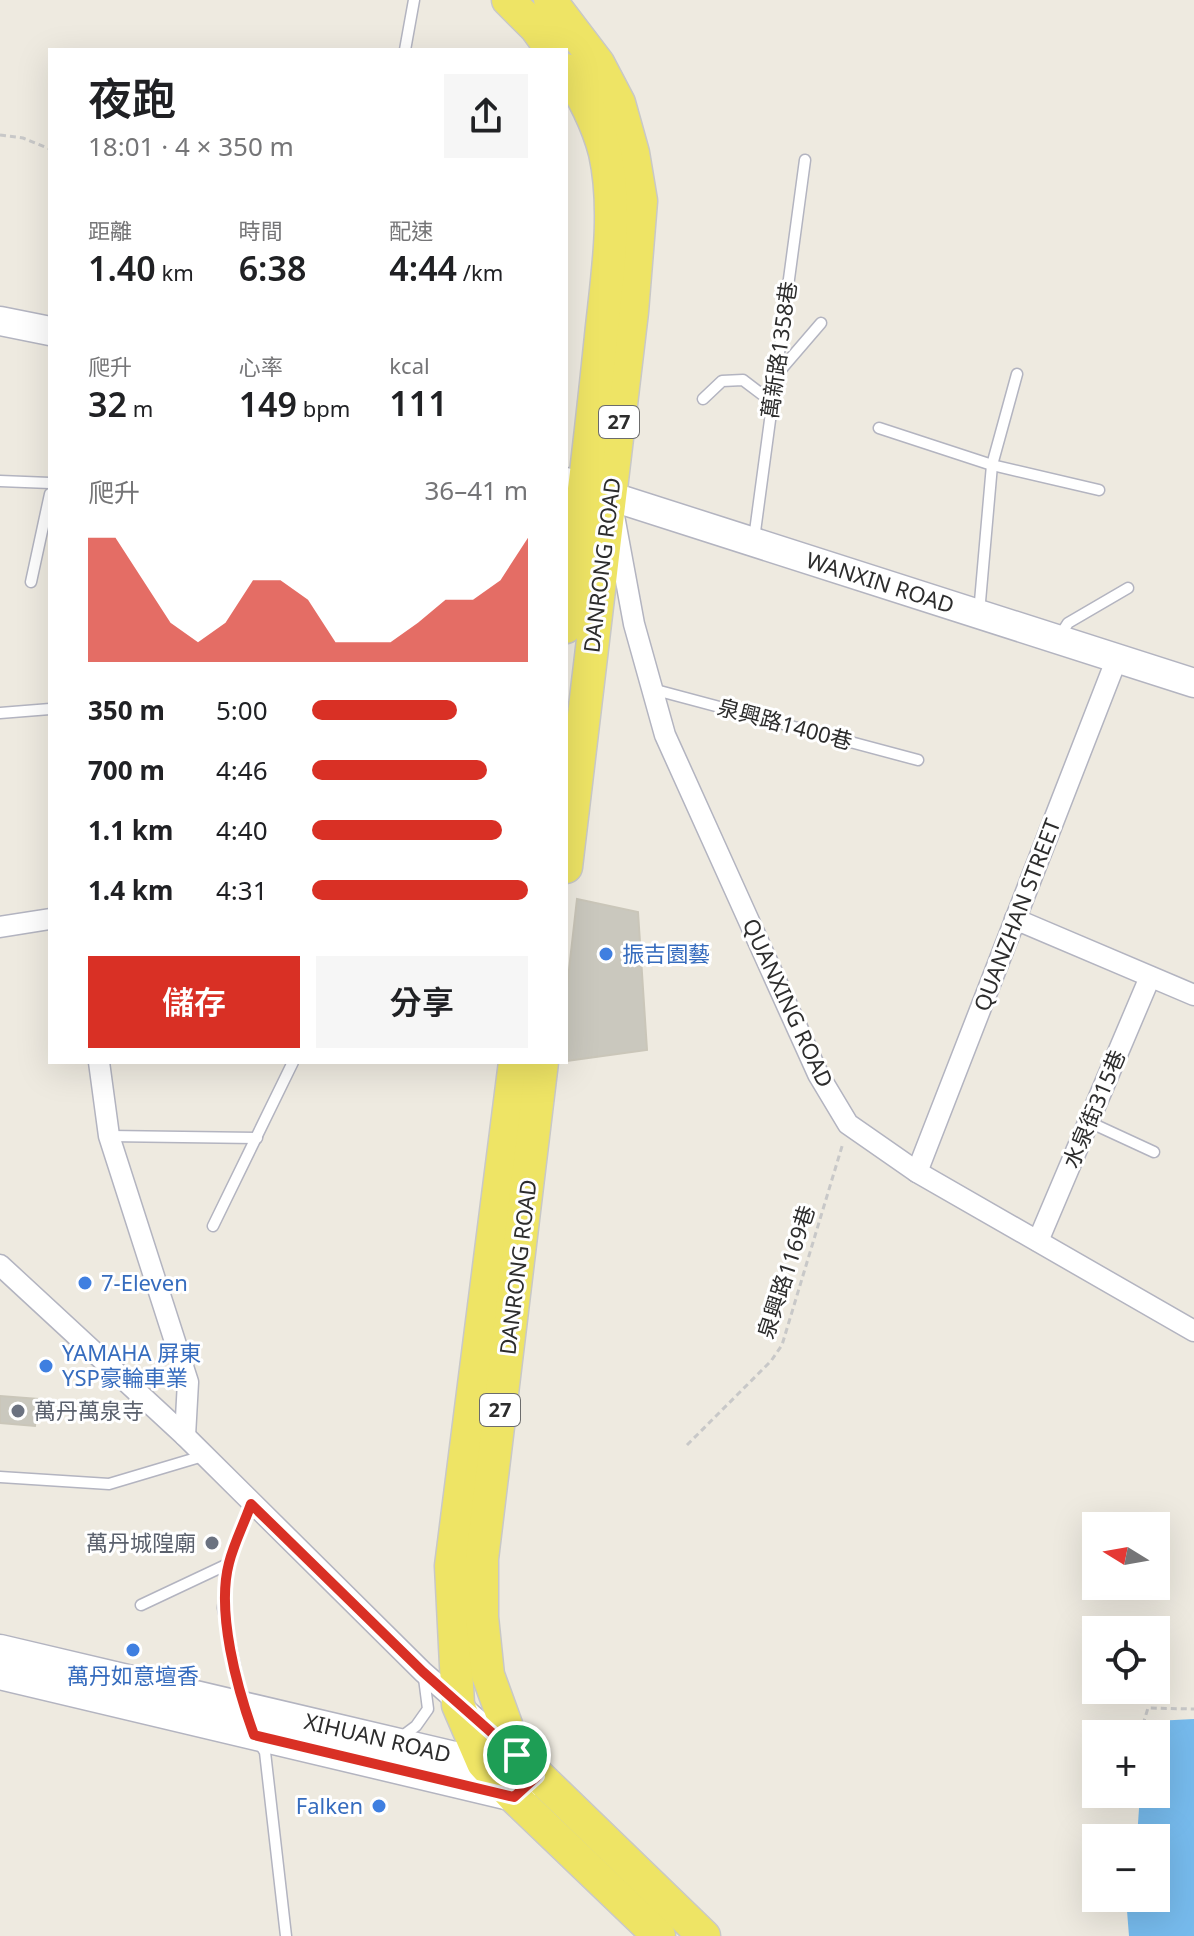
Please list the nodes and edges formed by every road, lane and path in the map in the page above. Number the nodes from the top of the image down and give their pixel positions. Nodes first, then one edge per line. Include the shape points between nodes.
1 (414, 0) edge
2 (508, 0) edge
3 (550, 0) edge
4 (405, 48) edge
5 (551, 48) edge
6 (568, 74) edge
7 (0, 135) edge
8 (48, 148) edge
9 (805, 160) dead end
10 (0, 321) edge
11 (821, 323) dead end
12 (48, 331) edge
13 (1017, 374) dead end
14 (776, 375) junction
15 (703, 399) dead end
16 (772, 402) junction
17 (879, 428) dead end
18 (992, 465) junction
19 (0, 481) edge
20 (48, 483) edge
21 (587, 489) edge
22 (1099, 490) dead end
23 (48, 503) edge
24 (754, 541) junction
25 (31, 582) dead end
26 (1128, 588) dead end
27 (568, 614) edge
28 (979, 615) junction
29 (1057, 639) junction
30 (1117, 658) junction
31 (1194, 683) edge
32 (652, 689) junction
33 (48, 709) edge
34 (0, 713) edge
35 (918, 760) dead end
36 (568, 831) edge
37 (48, 919) edge
38 (1015, 919) junction
39 (0, 927) edge
40 (1150, 977) junction
41 (1194, 995) edge
42 (99, 1064) edge
43 (292, 1064) edge
44 (515, 1064) edge
45 (541, 1064) edge
46 (1089, 1122) junction
47 (522, 1123) junction
48 (848, 1124) junction
49 (109, 1136) junction
50 (257, 1138) junction
51 (1154, 1152) dead end
52 (917, 1172) junction
53 (213, 1226) dead end
54 (1038, 1241) junction
55 (0, 1265) edge
56 (1194, 1331) edge
57 (185, 1436) junction
58 (687, 1445) dead end
59 (203, 1456) junction
60 (0, 1477) edge
61 (251, 1504) junction
62 (228, 1564) junction
63 (141, 1605) dead end
64 (0, 1649) edge
65 (423, 1672) junction
66 (0, 1675) edge
67 (458, 1705) junction
68 (244, 1707) junction
69 (1194, 1709) edge
70 (1144, 1720) edge
71 (254, 1735) junction
72 (396, 1742) junction
73 (483, 1763) junction
74 (523, 1776) junction
75 (286, 1936) edge
76 (659, 1936) edge
77 (704, 1936) edge

1 - 4 lane
2 - 5 main road
3 - 21 main road, DANRONG ROAD / 27 via 598,63 619,103 641,201 632,312
6 - 21 main road, DANRONG ROAD / 27 via 605,153 610,204
7 - 8 path
9 - 14 lane, 萬新路1358巷
10 - 12 street
11 - 14 lane
13 - 18 lane
14 - 16 lane, 萬新路1358巷
15 - 16 lane via 722,381 743,380
16 - 24 lane, 萬新路1358巷
17 - 18 lane
18 - 22 lane
18 - 28 lane
19 - 20 lane
21 - 24 street, WANXIN ROAD
21 - 27 main road, DANRONG ROAD / 27
21 - 32 street, QUANXING ROAD
21 - 36 main road, DANRONG ROAD / 27
23 - 25 lane
24 - 28 street, WANXIN ROAD
26 - 29 lane via 1068,623
28 - 29 street, WANXIN ROAD
29 - 30 street, WANXIN ROAD
30 - 31 street, WANXIN ROAD
30 - 38 street, QUANZHAN STREET
32 - 35 lane, 泉興路1400巷
32 - 48 street, QUANXING ROAD via 665,735 818,1074
33 - 34 lane
37 - 39 street
38 - 40 street
38 - 52 street, QUANZHAN STREET
40 - 41 street
40 - 46 street, 水泉街315巷
42 - 49 street
43 - 50 lane
44 - 47 main road, DANRONG ROAD / 27
45 - 47 main road, DANRONG ROAD / 27
46 - 51 lane
46 - 54 street, 水泉街315巷
47 - 67 main road, DANRONG ROAD / 27 via 451,1566
47 - 74 main road, DANRONG ROAD / 27 via 482,1559 482,1617 488,1675
48 - 52 street, QUANXING ROAD
48 - 58 path, 泉興路1169巷 via 782,1345
49 - 50 lane
49 - 57 street via 188,1382
50 - 53 lane
52 - 54 street, QUANXING ROAD
54 - 56 street, QUANXING ROAD
55 - 57 street
57 - 59 street
59 - 60 lane via 109,1484
59 - 61 street
61 - 62 lane
61 - 65 street
62 - 63 lane
62 - 68 lane via 223,1608
64 - 68 street, XIHUAN ROAD
65 - 67 street
65 - 72 lane via 428,1709
66 - 71 street, XIHUAN ROAD
67 - 73 main road, 27
67 - 74 street
68 - 71 lane
68 - 72 street, XIHUAN ROAD
69 - 70 path via 1148,1708
71 - 74 street, XIHUAN ROAD
71 - 75 lane via 265,1752
72 - 73 street, XIHUAN ROAD
73 - 74 main road, 27
74 - 76 main road, 27
74 - 77 main road, 27

